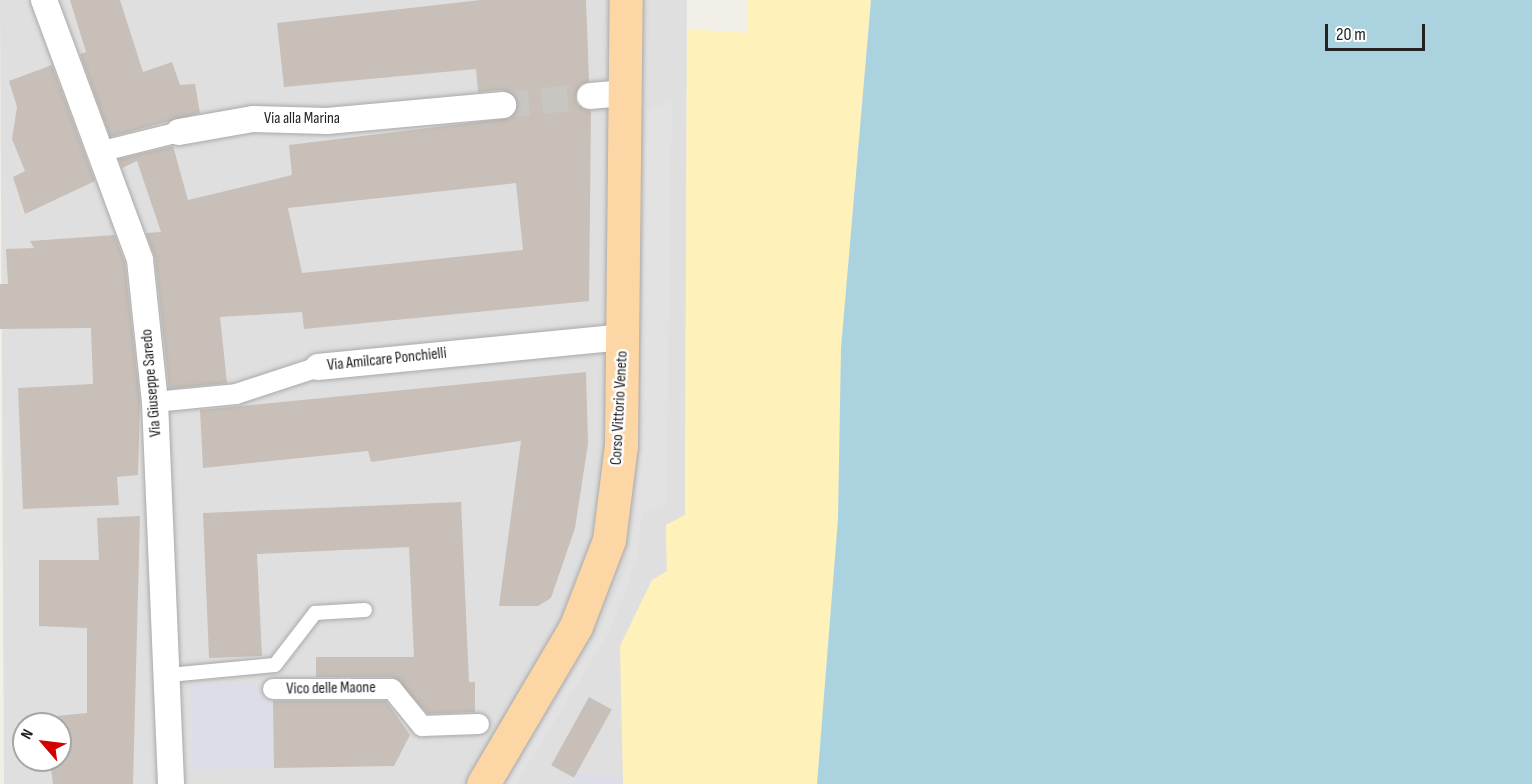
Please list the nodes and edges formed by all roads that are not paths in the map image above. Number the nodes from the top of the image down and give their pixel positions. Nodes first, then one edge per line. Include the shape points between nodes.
1 (44, 0) edge
2 (626, 0) edge
3 (626, 93) junction
4 (590, 96) tunnel mouth
5 (503, 105) tunnel mouth
6 (179, 132) joint
7 (103, 152) junction
8 (623, 337) junction
9 (318, 367) joint
10 (155, 402) junction
11 (365, 610) dead end
12 (169, 675) junction
13 (273, 689) dead end
14 (479, 724) dead end
15 (171, 784) edge
16 (483, 784) edge

1 - 7 street, Via Giuseppe Saredo
2 - 3 main road, Corso Vittorio Veneto
3 - 4 street
3 - 8 main road, Corso Vittorio Veneto
5 - 6 street, Via alla Marina via 327,121 253,119
6 - 7 street, Via alla Marina
7 - 10 street, Via Giuseppe Saredo via 140,260
8 - 9 street, Via Amilcare Ponchielli
8 - 16 main road, Corso Vittorio Veneto via 621,445 598,579 524,721
9 - 10 street, Via Amilcare Ponchielli via 236,394
10 - 12 street, Via Giuseppe Saredo
11 - 12 lane via 315,613 275,665
12 - 15 street, Via Giuseppe Saredo
13 - 14 street, Vico delle Maone via 392,689 422,726

